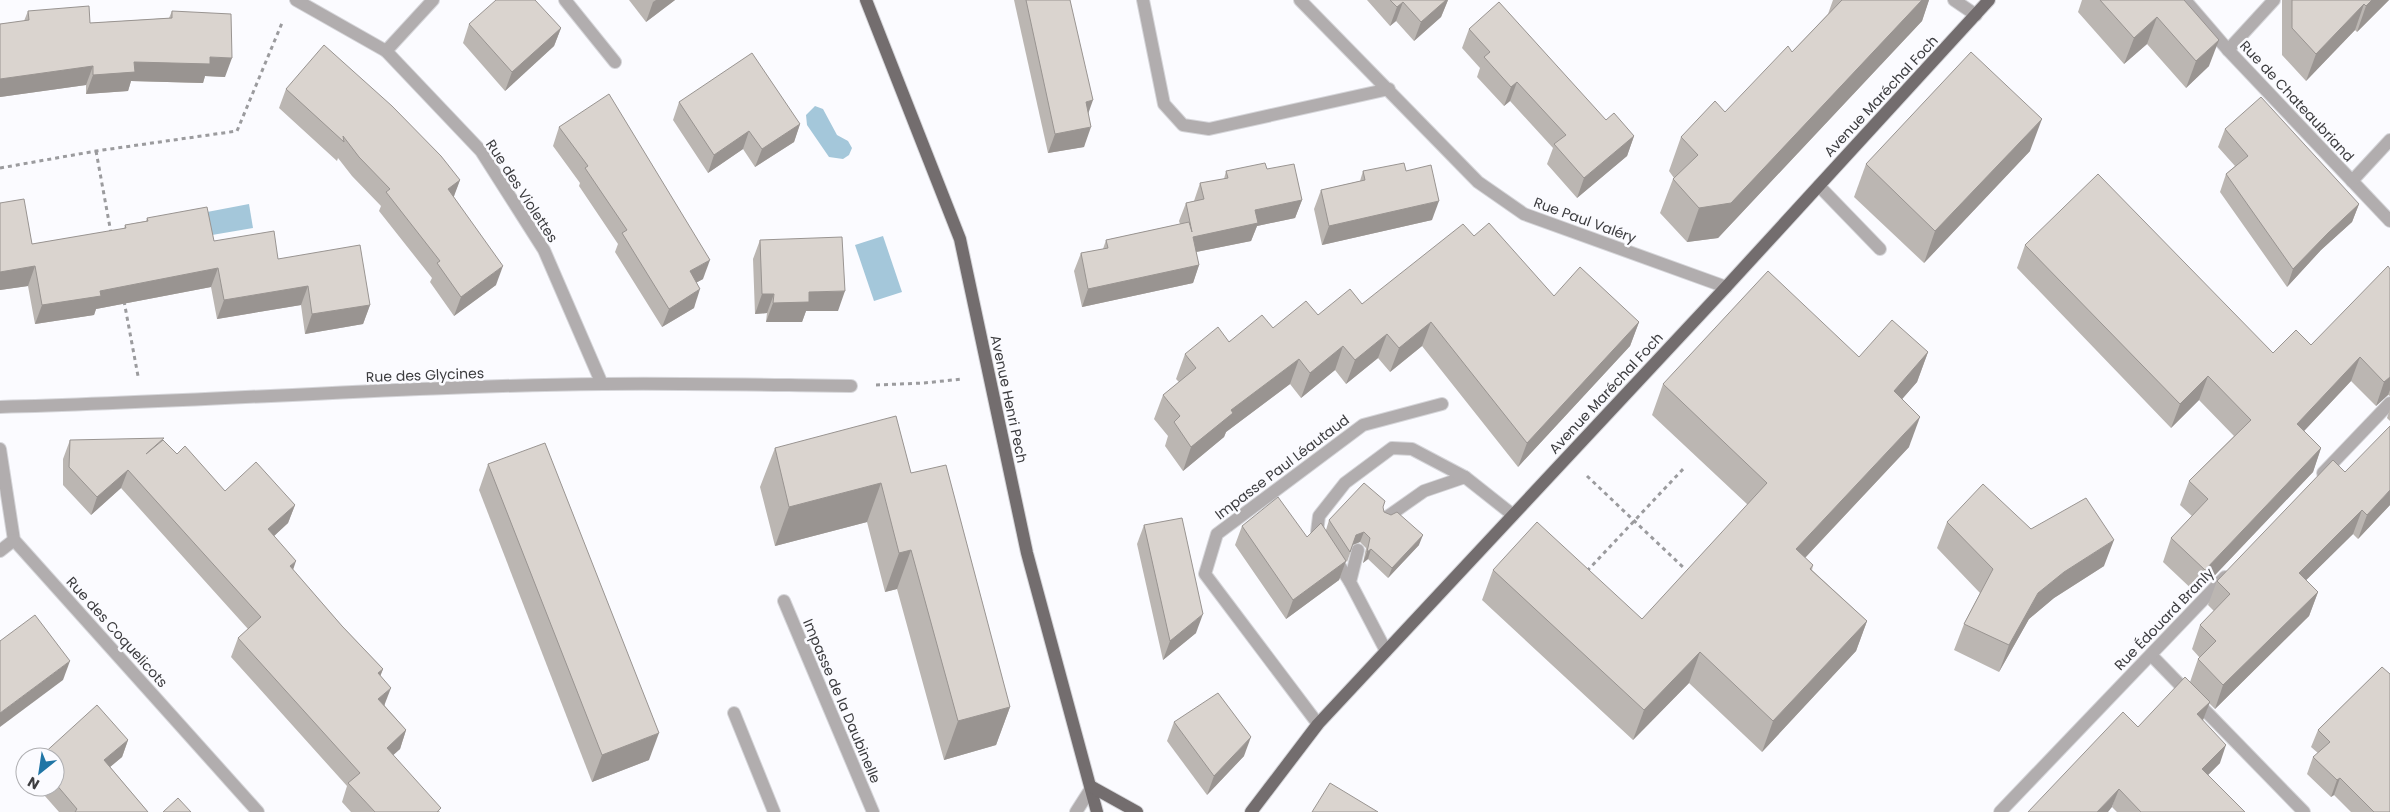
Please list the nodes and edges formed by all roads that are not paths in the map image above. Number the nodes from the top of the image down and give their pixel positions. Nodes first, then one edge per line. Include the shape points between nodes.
1 (296, 0) edge
2 (433, 0) edge
3 (565, 0) edge
4 (866, 0) edge
5 (1142, 0) edge
6 (1300, 0) edge
7 (1954, 0) edge
8 (1989, 0) edge
9 (2185, 0) edge
10 (2274, 0) edge
11 (1976, 15) junction
12 (386, 50) junction
13 (2228, 50) junction
14 (615, 62) dead end
15 (1389, 89) junction
16 (2390, 140) edge
17 (2352, 181) junction
18 (1819, 186) junction
19 (2390, 222) edge
20 (1880, 248) dead end
21 (1726, 287) junction
22 (602, 384) junction
23 (851, 386) road end
24 (2390, 403) edge
25 (1442, 404) dead end
26 (0, 407) edge
27 (0, 449) edge
28 (1465, 477) junction
29 (2315, 482) edge
30 (1513, 515) junction
31 (1387, 517) edge
32 (14, 540) junction
33 (1358, 550) dead end
34 (0, 551) edge
35 (2233, 568) edge
36 (1350, 582) junction
37 (784, 602) dead end
38 (1386, 651) junction
39 (2151, 655) junction
40 (734, 713) dead end
41 (1318, 724) junction
42 (1092, 787) junction
43 (258, 812) edge
44 (774, 812) edge
45 (873, 812) edge
46 (1076, 812) edge
47 (1098, 812) edge
48 (1137, 812) edge
49 (1250, 812) edge
50 (2000, 812) edge
51 (2304, 812) edge

1 - 12 street, Rue des Violettes
2 - 12 street
3 - 14 street
4 - 42 main road, Avenue Henri Pech via 960,239 1026,553
5 - 15 street via 1164,104 1183,124 1209,129
6 - 15 street, Rue Paul Valéry
7 - 11 street
8 - 11 main road, Avenue Maréchal Foch
9 - 13 street, Rue de Chateaubriand
10 - 13 street
11 - 18 main road, Avenue Maréchal Foch
12 - 22 street, Rue des Violettes via 481,151 539,241
13 - 17 street, Rue de Chateaubriand
15 - 21 street, Rue Paul Valéry via 1478,182 1524,214
16 - 17 street
17 - 19 street, Rue de Chateaubriand
18 - 20 street
18 - 21 main road, Avenue Maréchal Foch
21 - 30 main road, Avenue Maréchal Foch
22 - 23 street, Rue des Glycines
22 - 26 street, Rue des Glycines
24 - 29 street
25 - 41 street, Impasse Paul Léautaud via 1363,426 1217,534 1206,574
27 - 32 street
28 - 30 street
28 - 31 street via 1424,491
28 - 36 street via 1412,450 1392,448 1345,483 1319,516 1317,532
30 - 38 main road, Avenue Maréchal Foch
32 - 34 street
32 - 43 street, Rue des Coquelicots
33 - 36 street
35 - 39 street, Rue Édouard Branly
36 - 38 street
37 - 45 street, Impasse de la Daubinelle
38 - 41 main road, Avenue Maréchal Foch
39 - 50 street, Rue Édouard Branly
39 - 51 street
40 - 44 street
41 - 49 main road, Avenue Maréchal Foch
42 - 46 street
42 - 47 main road, Avenue Henri Pech
42 - 48 main road

